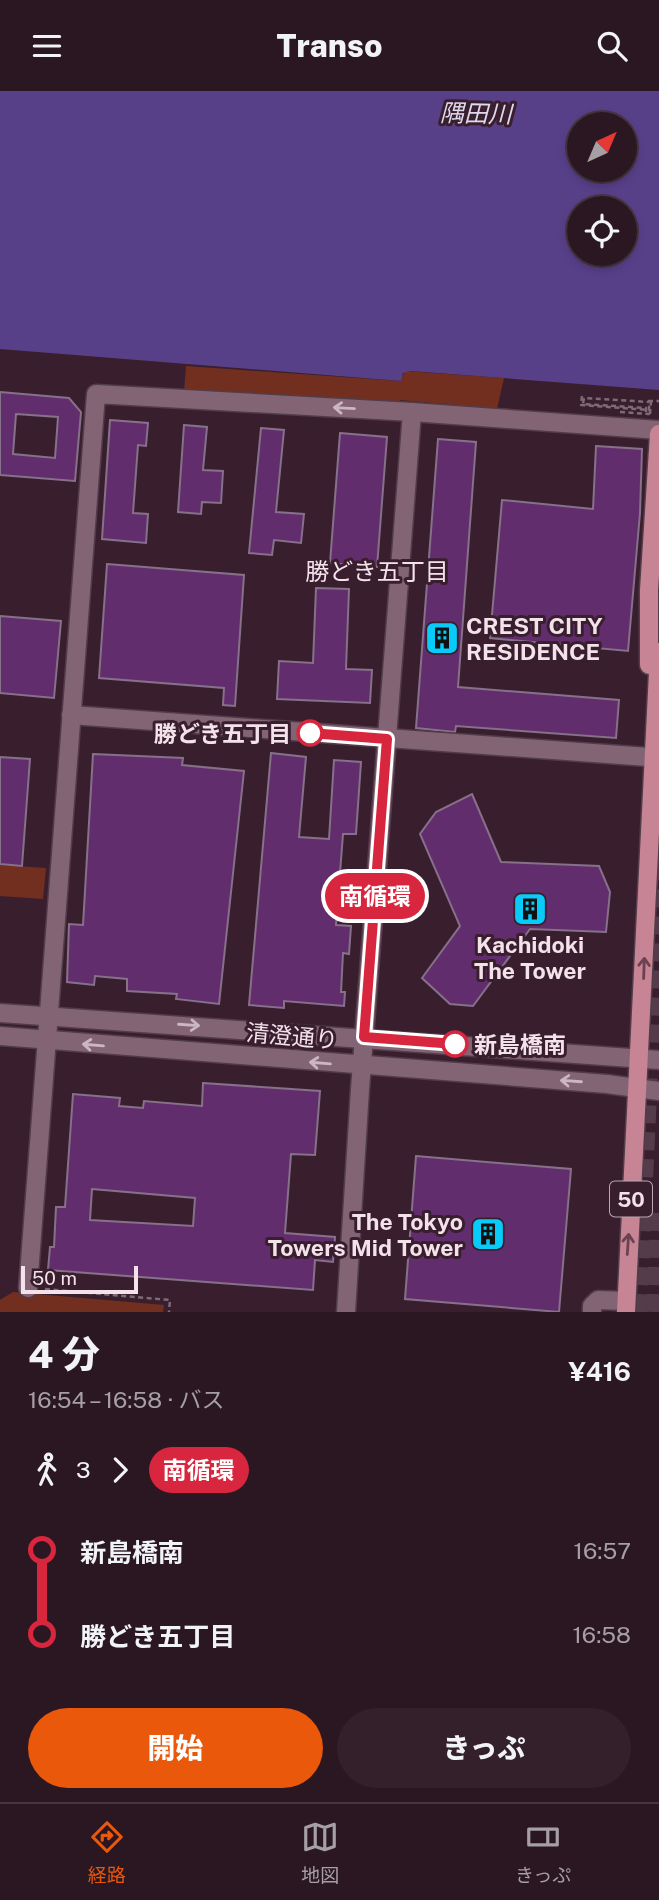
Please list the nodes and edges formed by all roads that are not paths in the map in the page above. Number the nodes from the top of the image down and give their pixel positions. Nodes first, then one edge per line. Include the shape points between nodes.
1 (412, 412) junction
2 (659, 432) edge
3 (659, 652) edge
4 (71, 715) junction
5 (387, 739) junction
6 (648, 758) junction
7 (648, 868) junction
8 (643, 1002) junction
9 (0, 1013) edge
10 (659, 1013) edge
11 (48, 1015) junction
12 (0, 1036) edge
13 (364, 1037) junction
14 (46, 1041) junction
15 (659, 1060) edge
16 (641, 1061) junction
17 (361, 1066) junction
18 (639, 1087) junction
19 (659, 1091) edge
20 (28, 1288) road end
21 (626, 1307) edge
22 (346, 1312) edge
23 (592, 1312) edge

1 - 2 street
1 -> 4 street via 96,394
1 - 5 street
2 - 6 main road via 649,590
3 - 7 main road, 50
4 - 5 street
4 - 11 street
5 - 6 street
5 - 13 street
6 - 7 main road via 644,817
8 -> 7 main road, 50
8 - 10 main road
8 - 16 main road, 50
9 - 11 street, 清澄通り
11 -> 13 street, 清澄通り
11 - 14 street
12 - 14 street, 清澄通り
13 - 16 street, 清澄通り
13 - 17 street
17 -> 14 street, 清澄通り
14 - 20 street
15 - 16 street, 清澄通り
16 - 18 main road, 50
18 -> 17 street, 清澄通り
17 - 22 street
18 - 19 street, 清澄通り
21 -> 18 main road, 50
21 - 23 street via 598,1300

